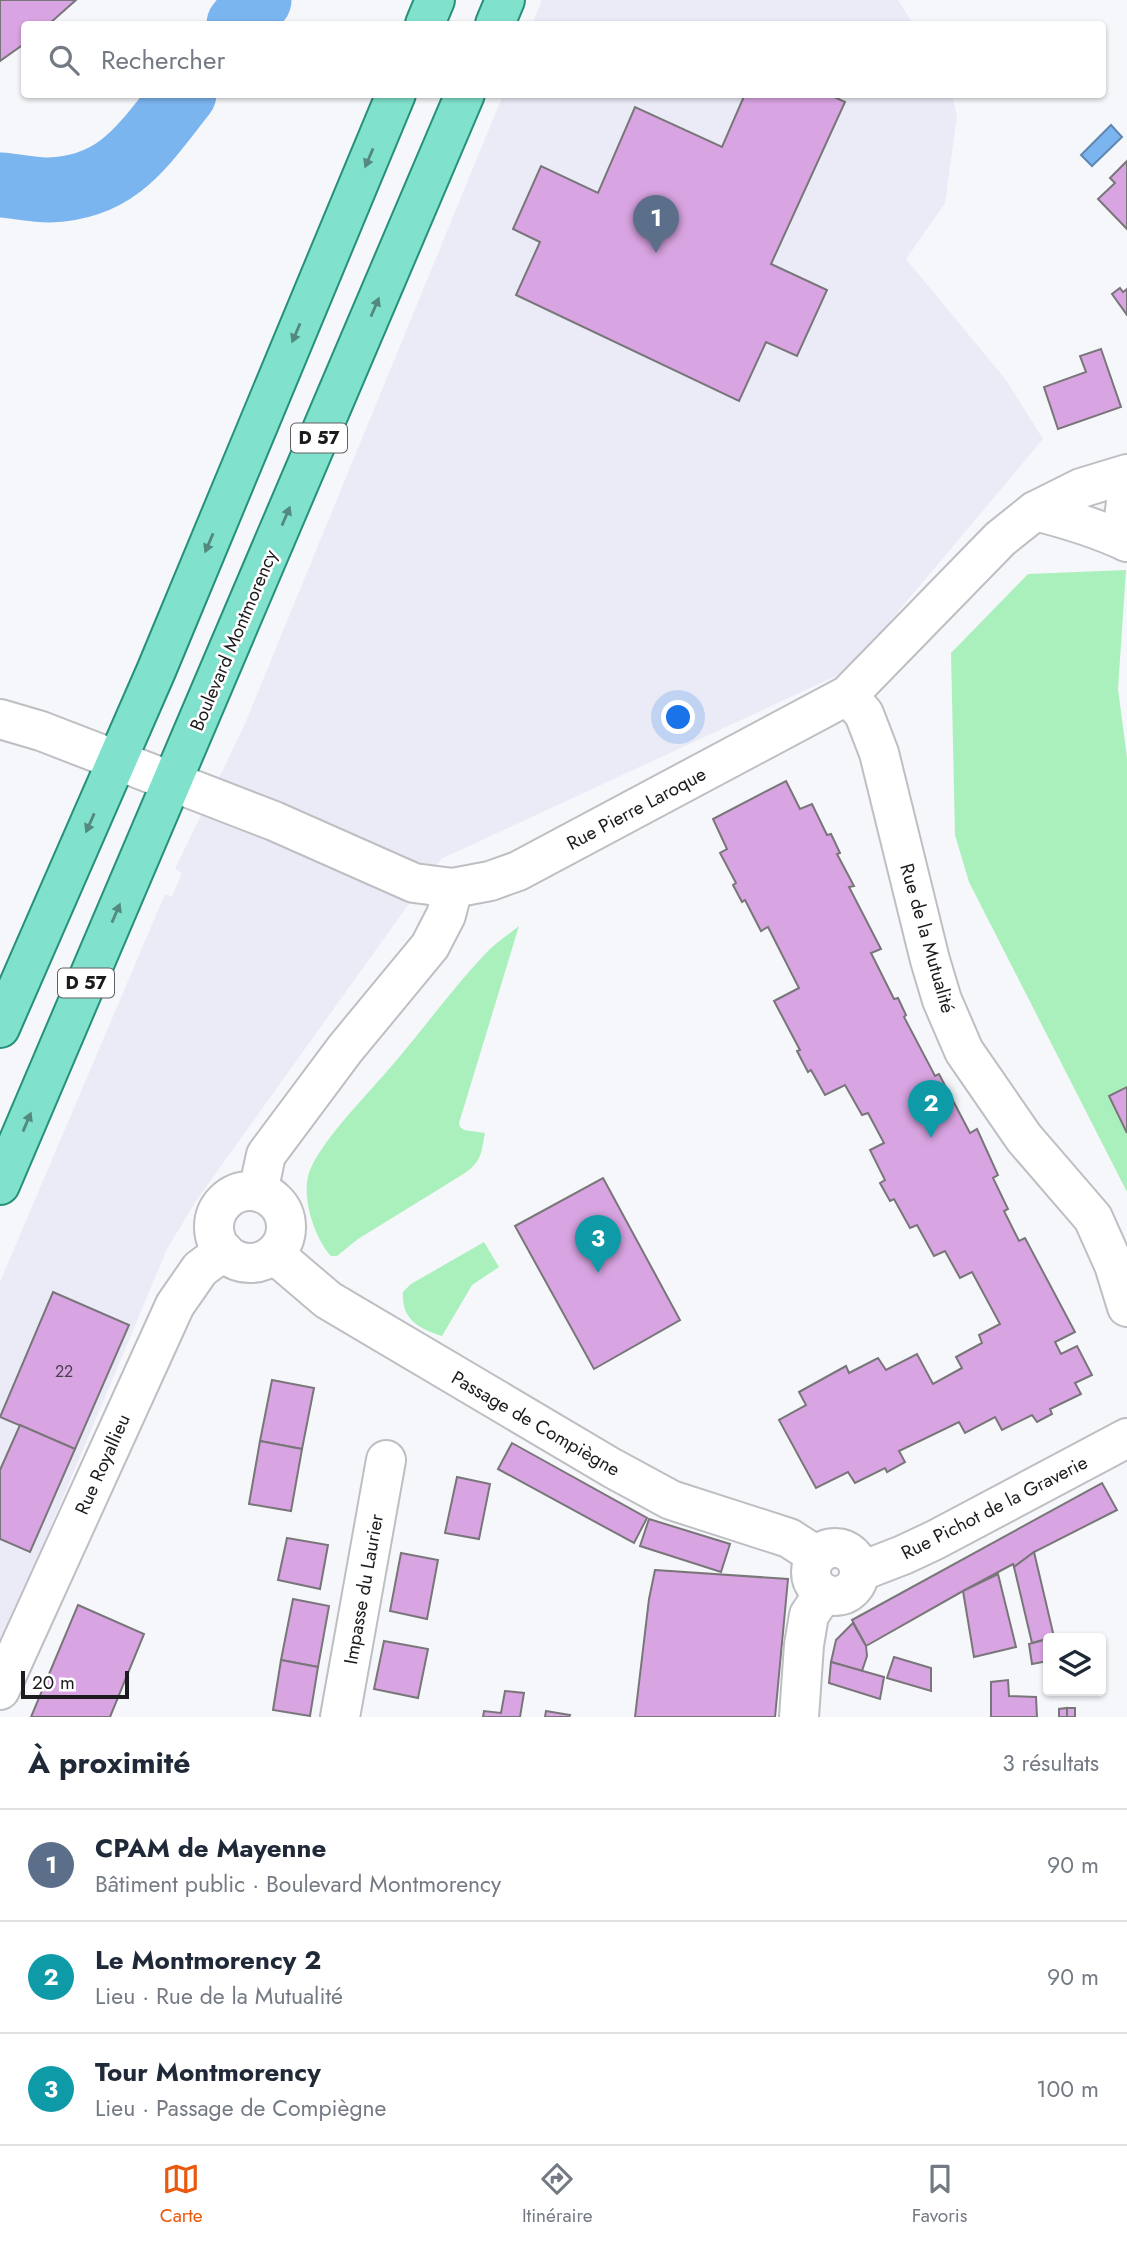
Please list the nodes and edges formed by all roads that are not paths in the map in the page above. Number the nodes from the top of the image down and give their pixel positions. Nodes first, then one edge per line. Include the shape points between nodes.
1 (435, 0) edge
2 (505, 0) edge
3 (426, 21) edge
4 (496, 21) edge
5 (394, 98) edge
6 (463, 98) edge
7 (1127, 474) edge
8 (1127, 493) edge
9 (1035, 511) junction
10 (1127, 542) edge
11 (848, 695) junction
12 (0, 719) edge
13 (117, 760) junction
14 (172, 782) junction
15 (453, 888) junction
16 (0, 1028) edge
17 (0, 1185) edge
18 (258, 1192) junction
19 (224, 1251) junction
20 (274, 1254) junction
21 (1127, 1307) edge
22 (1127, 1438) edge
23 (386, 1460) dead end
24 (817, 1556) junction
25 (859, 1572) junction
26 (824, 1593) junction
27 (0, 1690) edge
28 (340, 1717) edge
29 (799, 1717) edge

1 - 3 main road
2 - 4 main road
5 -> 13 main road
14 -> 6 main road, Boulevard Montmorency / D 57
7 - 9 street, Rue Pierre Laroque via 1081,488
8 - 10 street
9 - 10 street
9 - 11 street, Rue Pierre Laroque via 1000,539
11 - 15 street, Rue Pierre Laroque via 518,870
11 - 21 street, Rue de la Mutualité via 864,714 879,753 930,960 964,1051 1024,1138 1093,1218
12 - 13 street, Rue Pierre Laroque
13 - 14 street, Rue Pierre Laroque
13 -> 16 main road
14 - 15 street, Rue Pierre Laroque via 414,883
17 -> 14 main road, Boulevard Montmorency / D 57
15 - 18 street via 430,946 345,1049 267,1155
18 - 19 street via 238,1194 220,1209 215,1229
18 - 20 street via 276,1203 285,1219 285,1236
19 - 20 street via 248,1262
19 - 27 street, Rue Royallieu via 200,1269 175,1306
20 - 24 street, Passage de Compiègne via 328,1300 612,1468 671,1500 789,1538
22 - 25 street, Rue Pichot de la Graverie via 935,1540
23 - 28 street, Impasse du Laurier
24 - 25 street via 832,1548 847,1551
24 - 26 street via 811,1576
25 - 26 street via 847,1592
26 - 29 street via 808,1615

